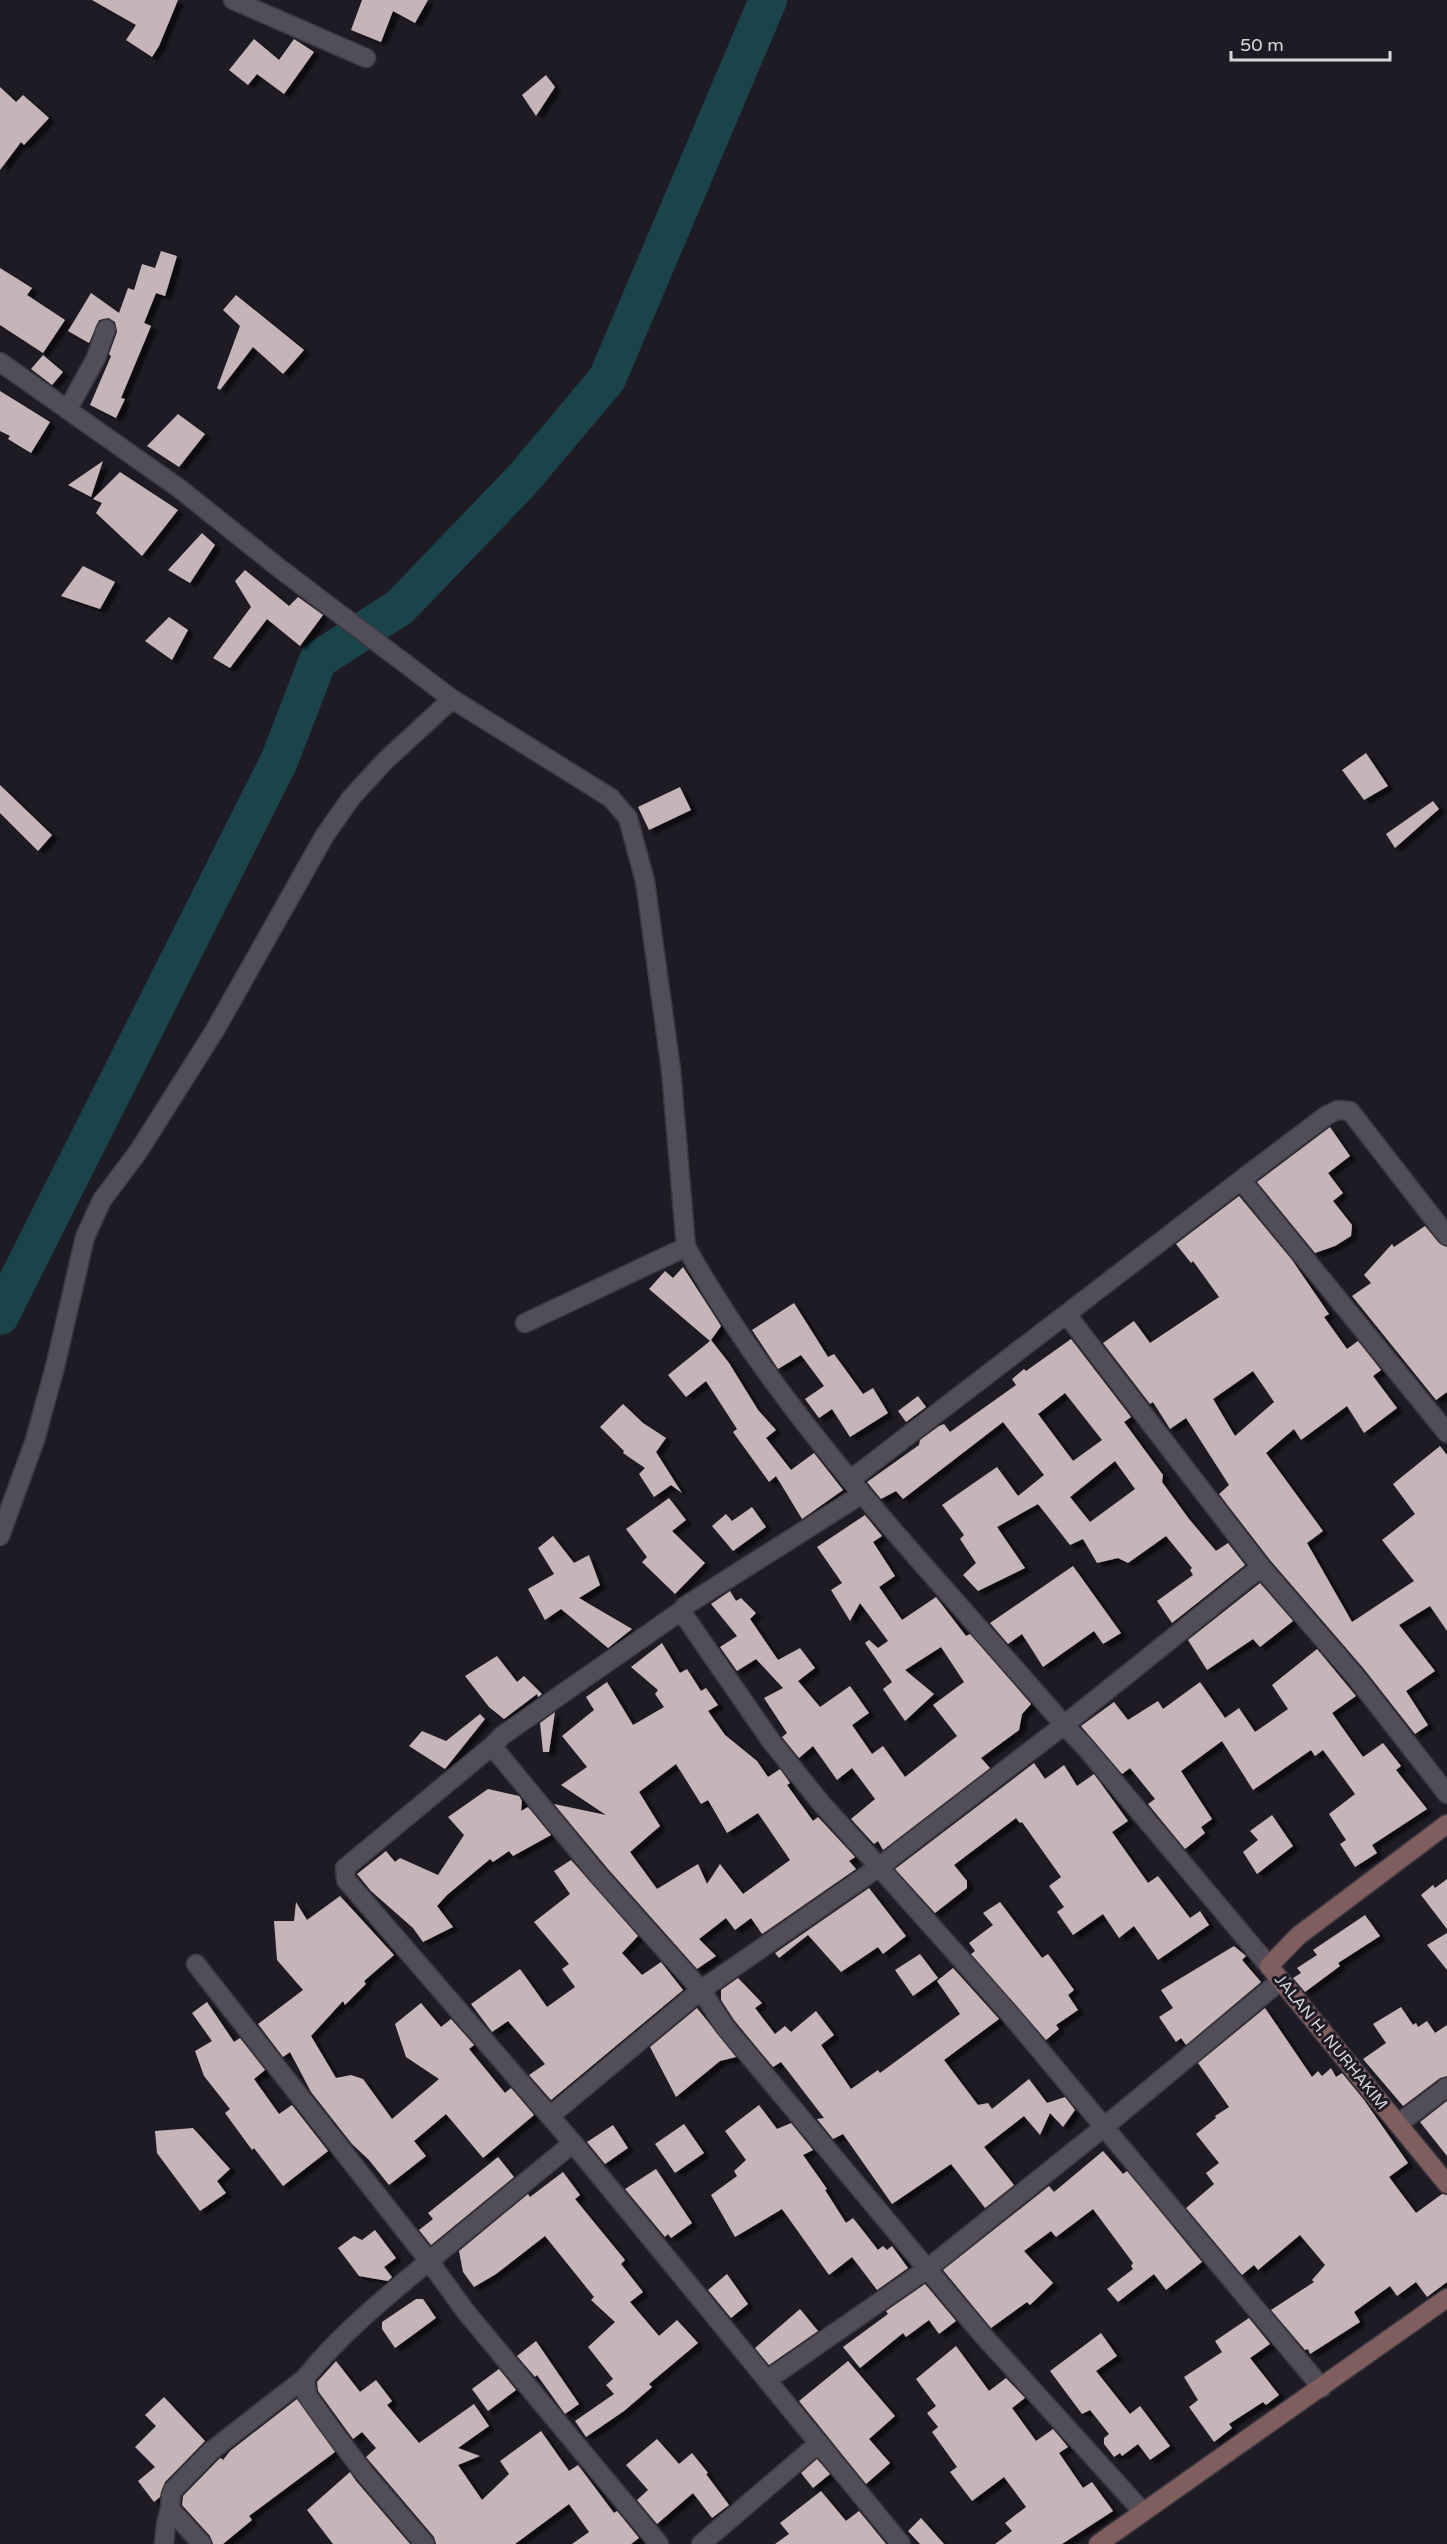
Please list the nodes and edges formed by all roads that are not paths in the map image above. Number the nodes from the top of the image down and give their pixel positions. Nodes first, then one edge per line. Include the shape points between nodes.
1 (233, 0) edge
2 (366, 58) dead end
3 (106, 328) dead end
4 (0, 362) edge
5 (68, 410) junction
6 (452, 699) junction
7 (1241, 1180) junction
8 (1447, 1236) edge
9 (686, 1247) junction
10 (1067, 1315) junction
11 (525, 1323) dead end
12 (1447, 1433) edge
13 (856, 1487) junction
14 (0, 1536) edge
15 (1261, 1566) junction
16 (681, 1611) junction
17 (1064, 1725) junction
18 (492, 1746) junction
19 (1447, 1794) edge
20 (1447, 1824) edge
21 (879, 1867) junction
22 (196, 1964) dead end
23 (1269, 1966) junction
24 (1280, 1981) junction
25 (701, 1990) junction
26 (1447, 2087) edge
27 (550, 2116) junction
28 (1398, 2124) junction
29 (1104, 2127) junction
30 (573, 2143) junction
31 (1447, 2184) edge
32 (429, 2261) junction
33 (927, 2269) junction
34 (1447, 2298) edge
35 (305, 2378) junction
36 (767, 2380) junction
37 (1322, 2388) junction
38 (819, 2443) junction
39 (170, 2509) junction
40 (1143, 2512) junction
41 (164, 2544) edge
42 (202, 2544) edge
43 (425, 2544) edge
44 (659, 2544) edge
45 (701, 2544) edge
46 (901, 2544) edge
47 (1098, 2544) edge

1 - 2 street
3 - 5 street via 96,358
4 - 5 street
5 - 6 street via 180,489
6 - 9 street via 611,798 628,818 645,882 671,1070
6 - 14 street via 364,783 325,835 215,1030 138,1152 102,1200 85,1237 35,1440
7 - 8 street via 1327,1115 1338,1110 1350,1111
7 - 10 street
7 - 12 street
9 - 11 street
9 - 13 street via 764,1368
10 - 13 street
10 - 15 street
13 - 16 street
13 - 17 street
15 - 17 street
15 - 19 street via 1355,1676
16 - 18 street
16 - 21 street via 771,1741
17 - 21 street
17 - 23 street
18 - 25 street via 598,1876
18 - 27 street via 345,1868 344,1873 346,1880
20 - 23 main road, JALAN H. NURHAKIM via 1298,1935
21 - 25 street
21 - 29 street
22 - 32 street
23 - 24 main road, JALAN H. NURHAKIM
24 - 28 main road, JALAN H. NURHAKIM
24 - 29 street
25 - 27 street
25 - 33 street via 725,2027
26 - 28 street
27 - 30 street
28 - 31 main road, JALAN H. NURHAKIM
29 - 33 street
29 - 37 street
30 - 32 street
30 - 36 street
32 - 35 street
32 - 44 street via 466,2312
33 - 36 street
33 - 40 street
34 - 37 main road
35 - 39 street via 211,2451 173,2490
35 - 43 street via 307,2395 326,2422
36 - 38 street
37 - 40 main road
38 - 45 street
38 - 46 street
39 - 41 street
39 - 42 street
40 - 47 main road

